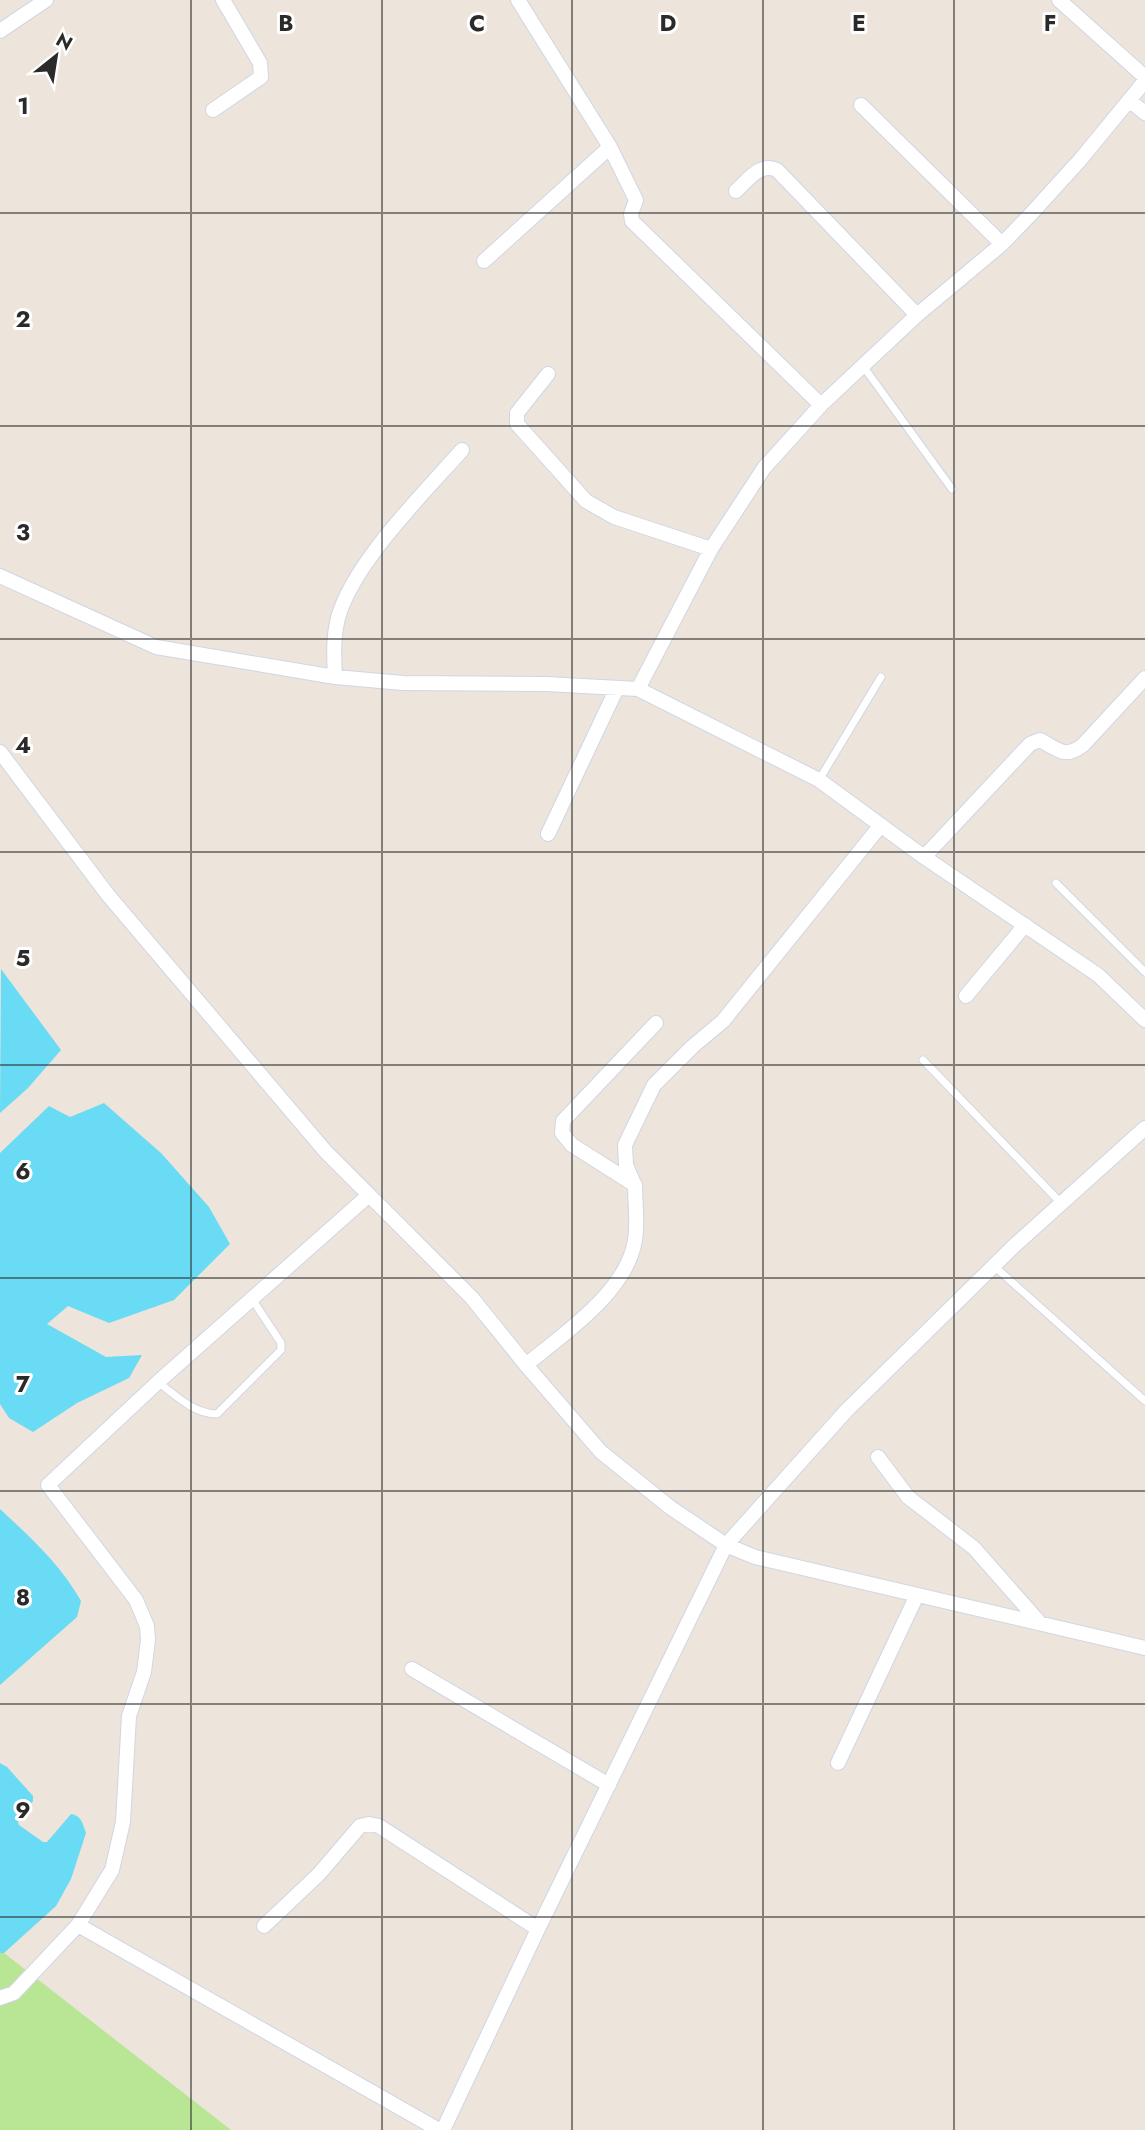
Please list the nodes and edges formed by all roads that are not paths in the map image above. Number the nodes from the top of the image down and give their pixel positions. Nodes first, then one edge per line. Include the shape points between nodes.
1 (46, 0) edge
2 (223, 0) edge
3 (518, 0) edge
4 (1059, 0) edge
5 (0, 31) edge
6 (1145, 79) edge
7 (1129, 100) junction
8 (861, 105) dead end
9 (213, 110) dead end
10 (1145, 113) edge
11 (610, 147) junction
12 (736, 191) dead end
13 (1002, 244) junction
14 (484, 261) dead end
15 (917, 314) junction
16 (863, 366) junction
17 (548, 374) dead end
18 (821, 405) junction
19 (462, 450) dead end
20 (952, 489) dead end
21 (711, 549) junction
22 (0, 576) edge
23 (335, 677) junction
24 (881, 677) dead end
25 (1145, 678) edge
26 (617, 688) junction
27 (638, 689) junction
28 (0, 752) edge
29 (818, 780) junction
30 (881, 825) junction
31 (548, 834) dead end
32 (924, 857) junction
33 (1056, 883) dead end
34 (1025, 925) junction
35 (1145, 972) edge
36 (966, 996) dead end
37 (1145, 1020) edge
38 (656, 1023) dead end
39 (923, 1060) dead end
40 (1145, 1128) edge
41 (635, 1185) junction
42 (369, 1195) junction
43 (1062, 1203) junction
44 (994, 1266) junction
45 (252, 1299) junction
46 (526, 1366) junction
47 (158, 1382) junction
48 (1145, 1401) edge
49 (878, 1457) dead end
50 (726, 1545) junction
51 (917, 1595) junction
52 (1040, 1623) junction
53 (1145, 1648) edge
54 (412, 1669) dead end
55 (838, 1763) dead end
56 (609, 1785) junction
57 (78, 1926) junction
58 (264, 1926) dead end
59 (538, 1928) junction
60 (0, 1998) edge
61 (441, 2130) edge

1 - 5 street
2 - 9 street via 260,63 261,77
3 - 11 street
4 - 6 street
6 - 7 street
7 - 10 street
7 - 13 street
8 - 13 street
11 - 14 street
11 - 18 street via 636,200 632,221
12 - 15 street via 762,168 777,170
13 - 15 street
15 - 16 street
16 - 18 street
16 - 20 lane
17 - 21 street via 517,413 517,424 586,501 614,517
18 - 21 street via 764,468
19 - 23 street via 359,572 339,615 333,642
21 - 27 street
22 - 23 street via 156,647
23 - 26 street
24 - 29 lane
25 - 32 street via 1074,752 1063,752 1041,740 1030,744
26 - 27 street
26 - 31 street
27 - 29 street
28 - 42 street via 108,895 326,1152
29 - 30 street
30 - 32 street
30 - 41 street via 723,1021 653,1085 625,1145 626,1165
32 - 34 street
33 - 35 lane
34 - 36 street
34 - 37 street via 1098,975
38 - 41 street via 563,1121 562,1133 572,1145
39 - 43 lane
40 - 43 street
41 - 46 street via 635,1240 623,1275 603,1299
42 - 45 street
42 - 46 street via 472,1298
43 - 44 street
44 - 48 lane
44 - 50 street via 846,1411
45 - 47 street
45 - 47 lane via 281,1350 217,1414 198,1410
46 - 50 street via 601,1452
47 - 57 street via 48,1485 136,1600 148,1640 144,1672 129,1716 123,1822 112,1870
49 - 52 street via 908,1497 974,1548
50 - 51 street via 755,1558
50 - 56 street
51 - 52 street
51 - 55 street
52 - 53 street
54 - 56 street
56 - 59 street
57 - 60 street via 14,1993
57 - 61 street
58 - 59 street via 319,1874 360,1825 369,1824 379,1826
59 - 61 street

